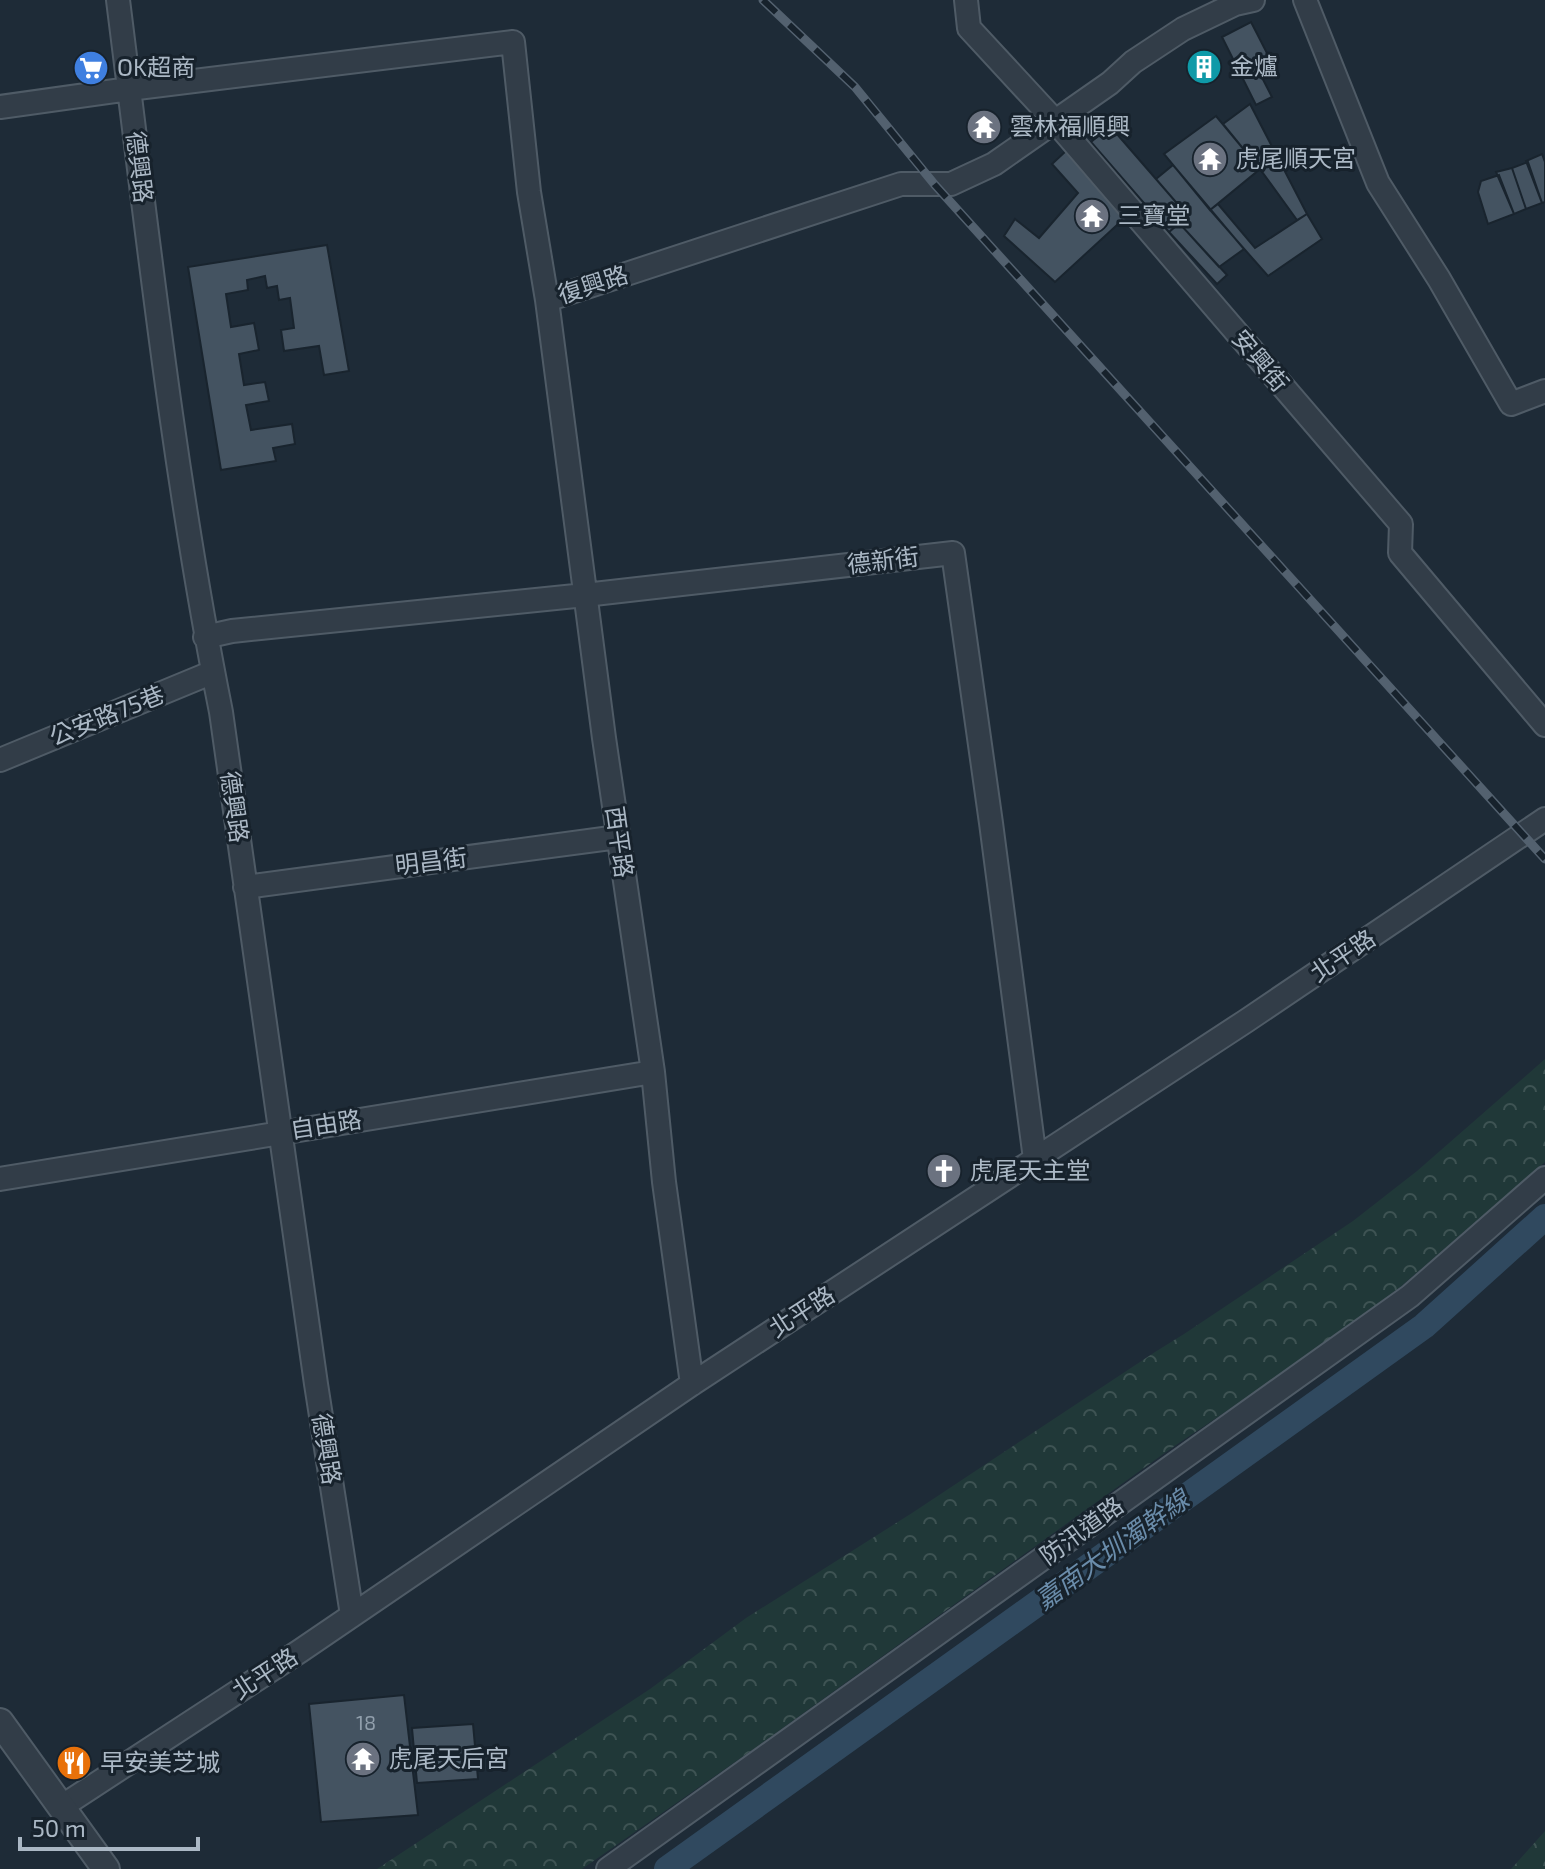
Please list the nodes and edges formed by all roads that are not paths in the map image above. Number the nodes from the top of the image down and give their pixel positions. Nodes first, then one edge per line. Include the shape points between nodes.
1 (118, 0) edge
2 (966, 0) edge
3 (1253, 0) edge
4 (1305, 0) edge
5 (129, 89) junction
6 (0, 107) edge
7 (1055, 121) junction
8 (547, 300) junction
9 (1545, 391) edge
10 (585, 595) junction
11 (205, 637) junction
12 (213, 672) junction
13 (1545, 725) edge
14 (0, 760) edge
15 (1545, 819) edge
16 (618, 837) junction
17 (245, 887) junction
18 (653, 1072) junction
19 (280, 1133) junction
20 (1035, 1159) junction
21 (1545, 1178) edge
22 (0, 1179) edge
23 (692, 1384) junction
24 (352, 1615) junction
25 (0, 1722) edge
26 (61, 1807) junction
27 (106, 1869) edge
28 (608, 1869) edge

1 - 5 street, 德興路
2 - 7 street, 安興街 via 969,28
3 - 7 street, 復興路 via 1183,29
4 - 9 street via 1378,183 1511,404
5 - 6 street, 復興路
5 - 8 street, 復興路 via 513,42
5 - 11 street, 德興路
7 - 8 street, 復興路 via 994,164 951,184 901,184
7 - 13 street, 安興街 via 1401,524 1400,553
8 - 10 street, 西平路
10 - 11 street, 德新街
10 - 16 street, 西平路
10 - 20 street, 德新街 via 953,553
11 - 12 street, 德興路
12 - 14 street, 公安路75巷
12 - 17 street, 德興路
15 - 20 street, 北平路
16 - 17 street, 明昌街
16 - 18 street, 西平路
17 - 19 street, 德興路
18 - 19 street, 自由路
18 - 23 street, 西平路
19 - 22 street, 自由路
19 - 24 street, 德興路
20 - 23 street, 北平路
21 - 28 street, 防汛道路 via 1410,1296
23 - 24 street, 北平路
24 - 26 street, 北平路
25 - 26 street
26 - 27 street

